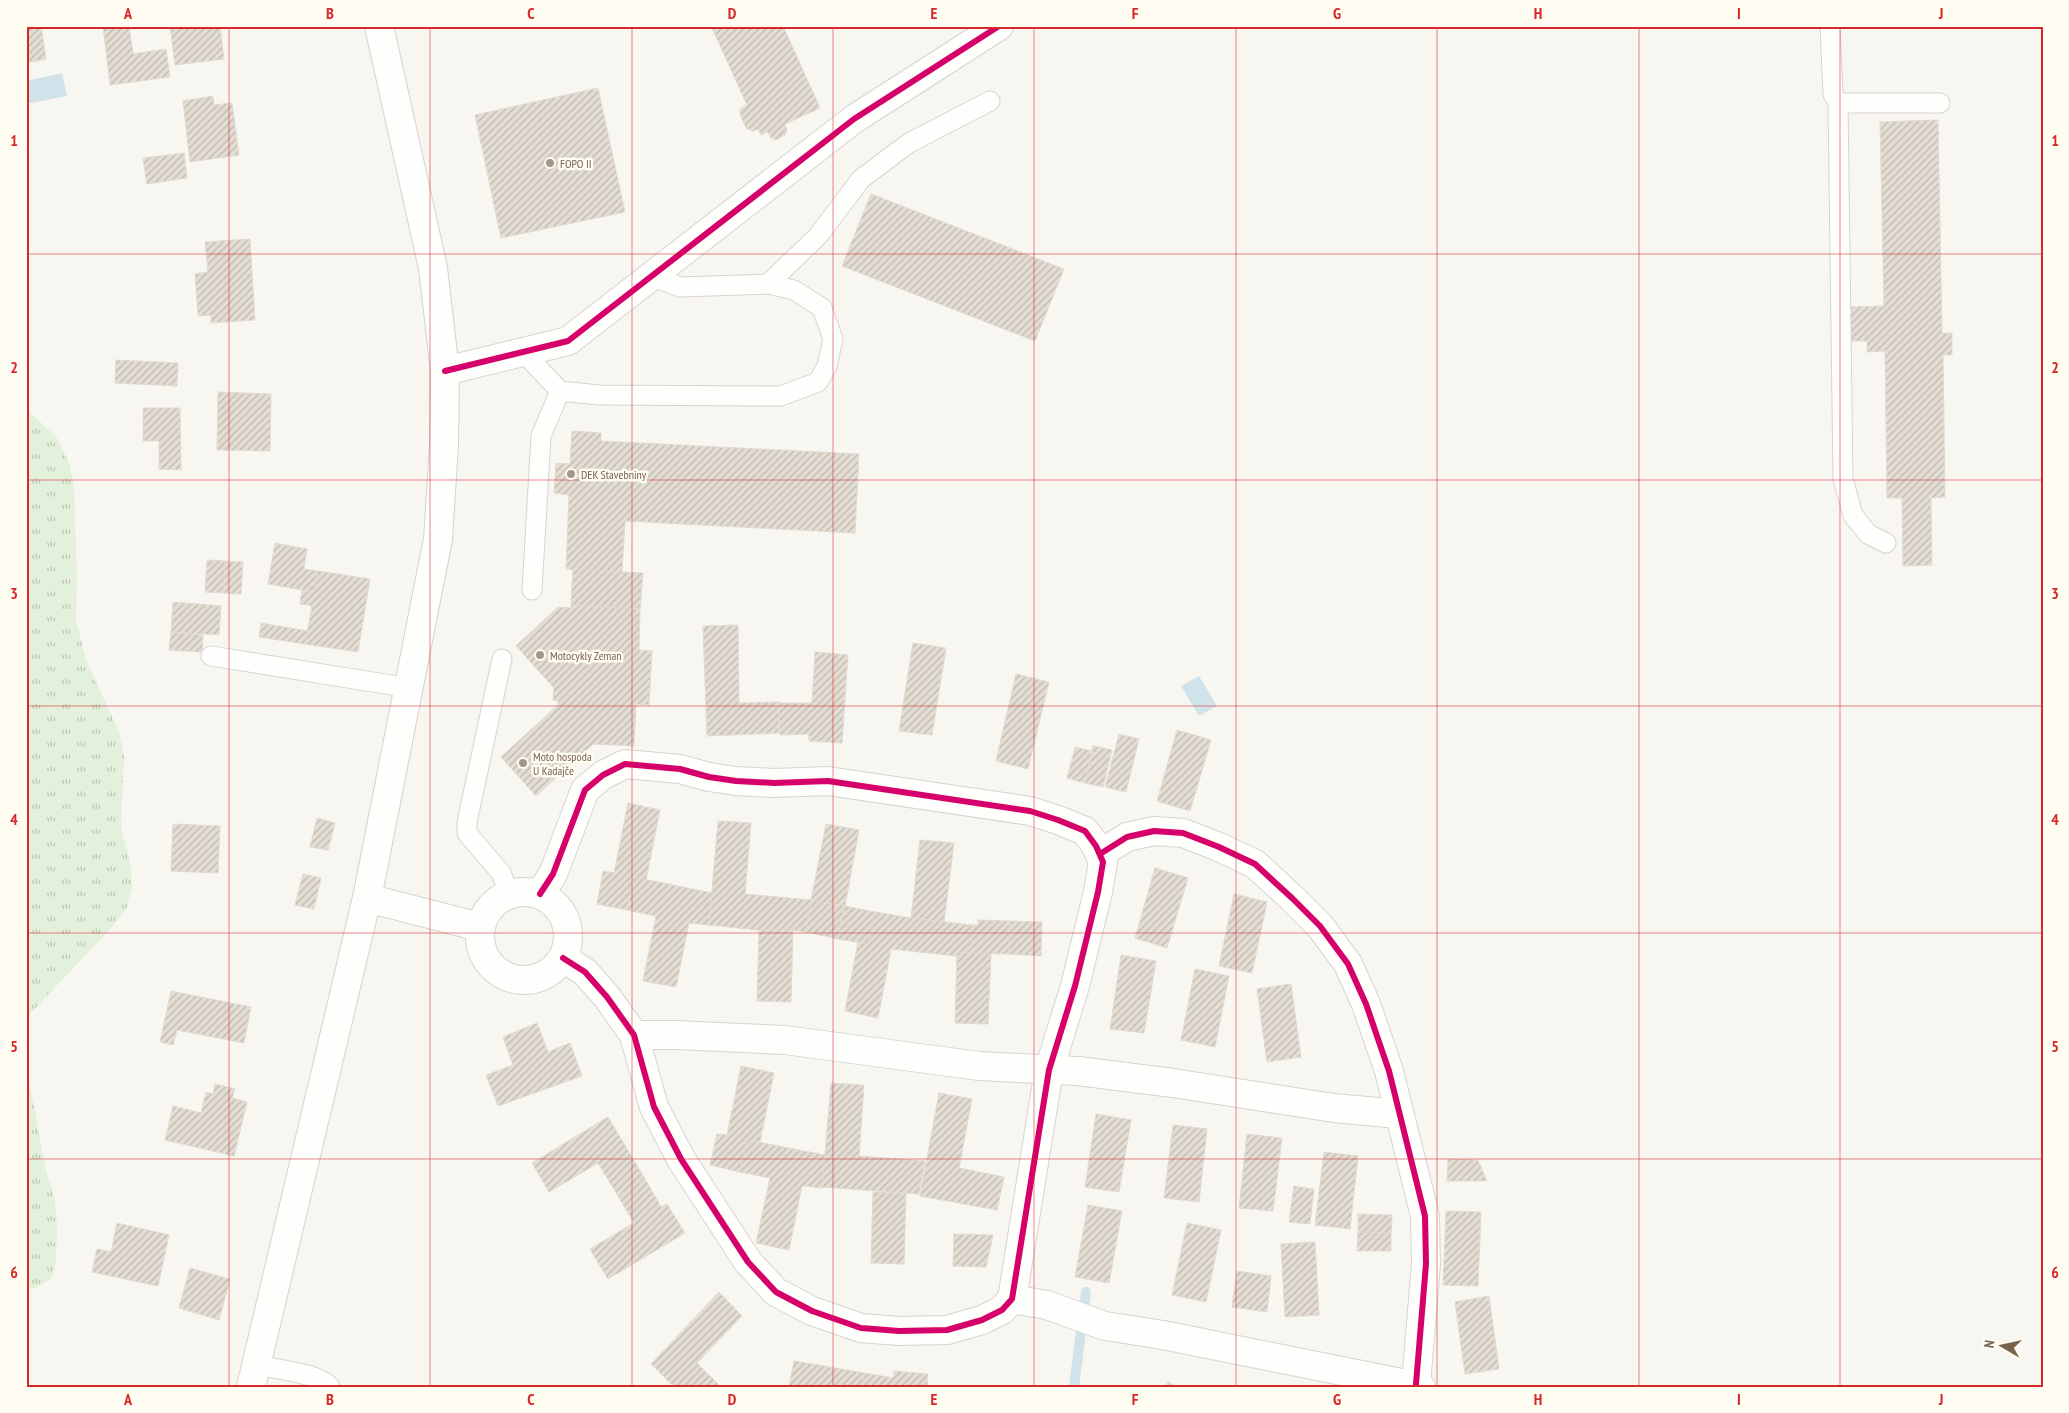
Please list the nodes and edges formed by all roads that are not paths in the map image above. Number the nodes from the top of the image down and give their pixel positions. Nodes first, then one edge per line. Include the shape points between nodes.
1 (379, 26) edge
2 (999, 26) edge
3 (1830, 26) edge
4 (990, 101) dead end
5 (1838, 103) junction
6 (1940, 103) dead end
7 (651, 276) junction
8 (768, 284) junction
9 (523, 352) junction
10 (445, 372) junction
11 (560, 390) junction
12 (1886, 543) dead end
13 (532, 590) dead end
14 (211, 656) dead end
15 (502, 658) dead end
16 (410, 688) junction
17 (1100, 854) junction
18 (509, 893) junction
19 (540, 894) junction
20 (367, 898) junction
21 (480, 927) junction
22 (563, 958) junction
23 (634, 1035) junction
24 (1049, 1070) junction
25 (1399, 1114) junction
26 (1012, 1299) junction
27 (254, 1376) edge
28 (1418, 1386) edge
29 (330, 1387) edge

1 - 10 street via 433,268
2 - 7 street via 854,119
3 - 5 lane via 1834,94
4 - 8 lane via 909,143 862,179 818,236
5 - 6 lane
5 - 12 lane via 1843,479 1854,515 1868,534
7 - 8 lane via 680,287
7 - 9 street via 568,341
8 - 11 lane via 794,290 822,308 833,339 827,366 818,382 781,396 599,395
9 - 10 street
9 - 11 lane
10 - 16 street via 438,538
11 - 13 lane via 541,436
14 - 16 lane
15 - 18 lane via 467,822 468,833 501,873
16 - 20 street
17 - 19 street via 1085,831 1030,811 828,781 736,781 680,769 625,764 603,775 585,790 553,874
17 - 24 street via 1103,862 1098,892 1075,986
17 - 25 street via 1127,837 1154,830 1183,833 1255,864 1320,926 1348,964 1384,1054
18 - 19 street via 525,891
18 - 21 street via 496,901
19 - 22 street via 563,913 568,928 568,944
20 - 21 street
20 - 27 street
21 - 22 street via 480,943 486,958 495,970 509,978 540,978
22 - 23 street via 585,972
23 - 24 street via 785,1040 979,1066
23 - 26 street via 654,1107 681,1159 748,1262 776,1292 812,1311 861,1328 899,1331 947,1330 982,1320 1002,1310
24 - 25 street via 1078,1070 1334,1108
24 - 26 street
25 - 28 street via 1425,1216 1426,1264
26 - 28 street via 1047,1305 1105,1326
27 - 29 lane via 300,1374 326,1381

